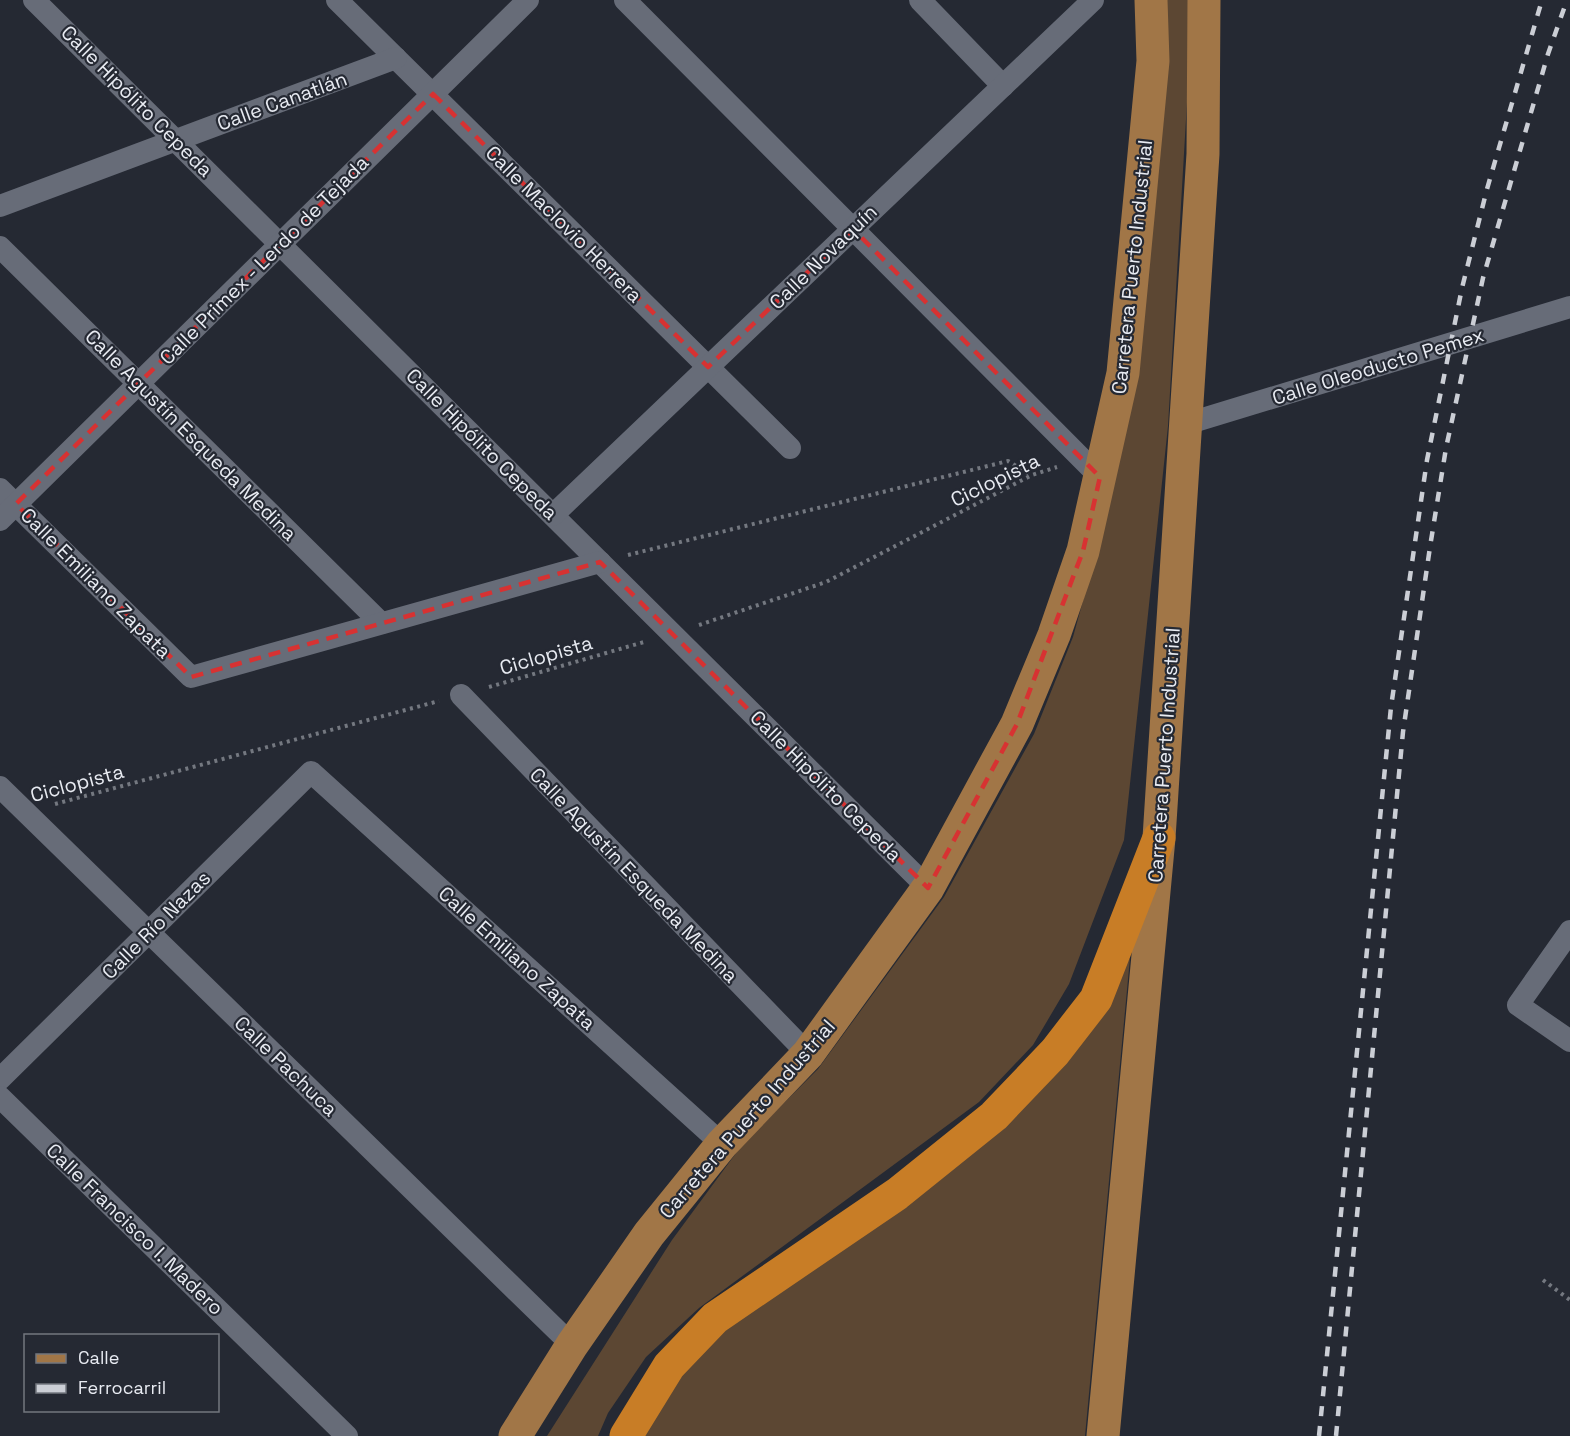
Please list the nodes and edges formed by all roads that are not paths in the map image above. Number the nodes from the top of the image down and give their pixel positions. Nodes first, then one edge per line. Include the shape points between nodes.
1 (34, 0) edge
2 (337, 0) edge
3 (528, 0) edge
4 (625, 0) edge
5 (920, 0) edge
6 (1093, 0) edge
7 (1151, 0) edge
8 (1204, 0) edge
9 (396, 58) junction
10 (1002, 86) junction
11 (433, 94) junction
12 (176, 140) junction
13 (0, 206) edge
14 (853, 229) junction
15 (280, 244) junction
16 (0, 247) edge
17 (1570, 307) edge
18 (708, 367) junction
19 (139, 383) junction
20 (1186, 424) junction
21 (790, 448) dead end
22 (1091, 468) junction
23 (5, 504) edge
24 (553, 515) junction
25 (600, 562) junction
26 (381, 623) junction
27 (461, 695) road end
28 (311, 772) joint
29 (0, 787) edge
30 (1159, 838) junction
31 (928, 888) junction
32 (1570, 931) edge
33 (149, 932) junction
34 (1570, 1041) edge
35 (807, 1054) junction
36 (0, 1079) edge
37 (0, 1097) edge
38 (723, 1144) junction
39 (572, 1345) junction
40 (347, 1436) edge
41 (514, 1436) edge
42 (626, 1436) edge
43 (1103, 1436) edge

1 - 12 street, Calle Hipólito Cepeda
2 - 9 street, Calle Maclovio Herrera
3 - 11 street, Calle Primex - Lerdo de Tejada
4 - 14 street
5 - 10 street
6 - 10 street, Calle Novaquín
7 - 22 main road, Carretera Puerto Industrial via 1153,62 1123,373
8 - 20 main road, Carretera Puerto Industrial via 1203,154
9 - 11 street, Calle Maclovio Herrera
9 - 12 street, Calle Canatlán
10 - 14 street, Calle Novaquín
11 - 15 street, Calle Primex - Lerdo de Tejada
11 - 18 street, Calle Maclovio Herrera
12 - 13 street, Calle Canatlán
12 - 15 street, Calle Hipólito Cepeda
14 - 18 street, Calle Novaquín
14 - 22 street
15 - 19 street, Calle Primex - Lerdo de Tejada
15 - 24 street, Calle Hipólito Cepeda
16 - 19 street, Calle Agustín Esqueda Medina
17 - 20 street, Calle Oleoducto Pemex
18 - 21 street, Calle Maclovio Herrera
18 - 24 street, Calle Novaquín
19 - 23 street, Calle Primex - Lerdo de Tejada
19 - 26 street, Calle Agustín Esqueda Medina
20 - 30 main road, Carretera Puerto Industrial
22 - 31 main road, Carretera Puerto Industrial via 1083,551 1054,635 1021,714
23 - 26 street, Calle Emiliano Zapata via 191,677
24 - 25 street, Calle Hipólito Cepeda
25 - 26 street
25 - 31 street, Calle Hipólito Cepeda
27 - 35 street, Calle Agustín Esqueda Medina
28 - 33 street, Calle Río Nazas
28 - 38 street, Calle Emiliano Zapata
29 - 33 street, Calle Pachuca
30 - 42 highway via 1096,999 1054,1052 994,1116 897,1194 715,1318 669,1366
30 - 43 main road, Carretera Puerto Industrial
31 - 35 main road, Carretera Puerto Industrial
32 - 34 street via 1518,1005
33 - 36 street, Calle Río Nazas
33 - 39 street, Calle Pachuca
35 - 38 main road, Carretera Puerto Industrial
37 - 40 street, Calle Francisco I. Madero
38 - 39 main road, Carretera Puerto Industrial via 649,1234
39 - 41 main road, Carretera Puerto Industrial

